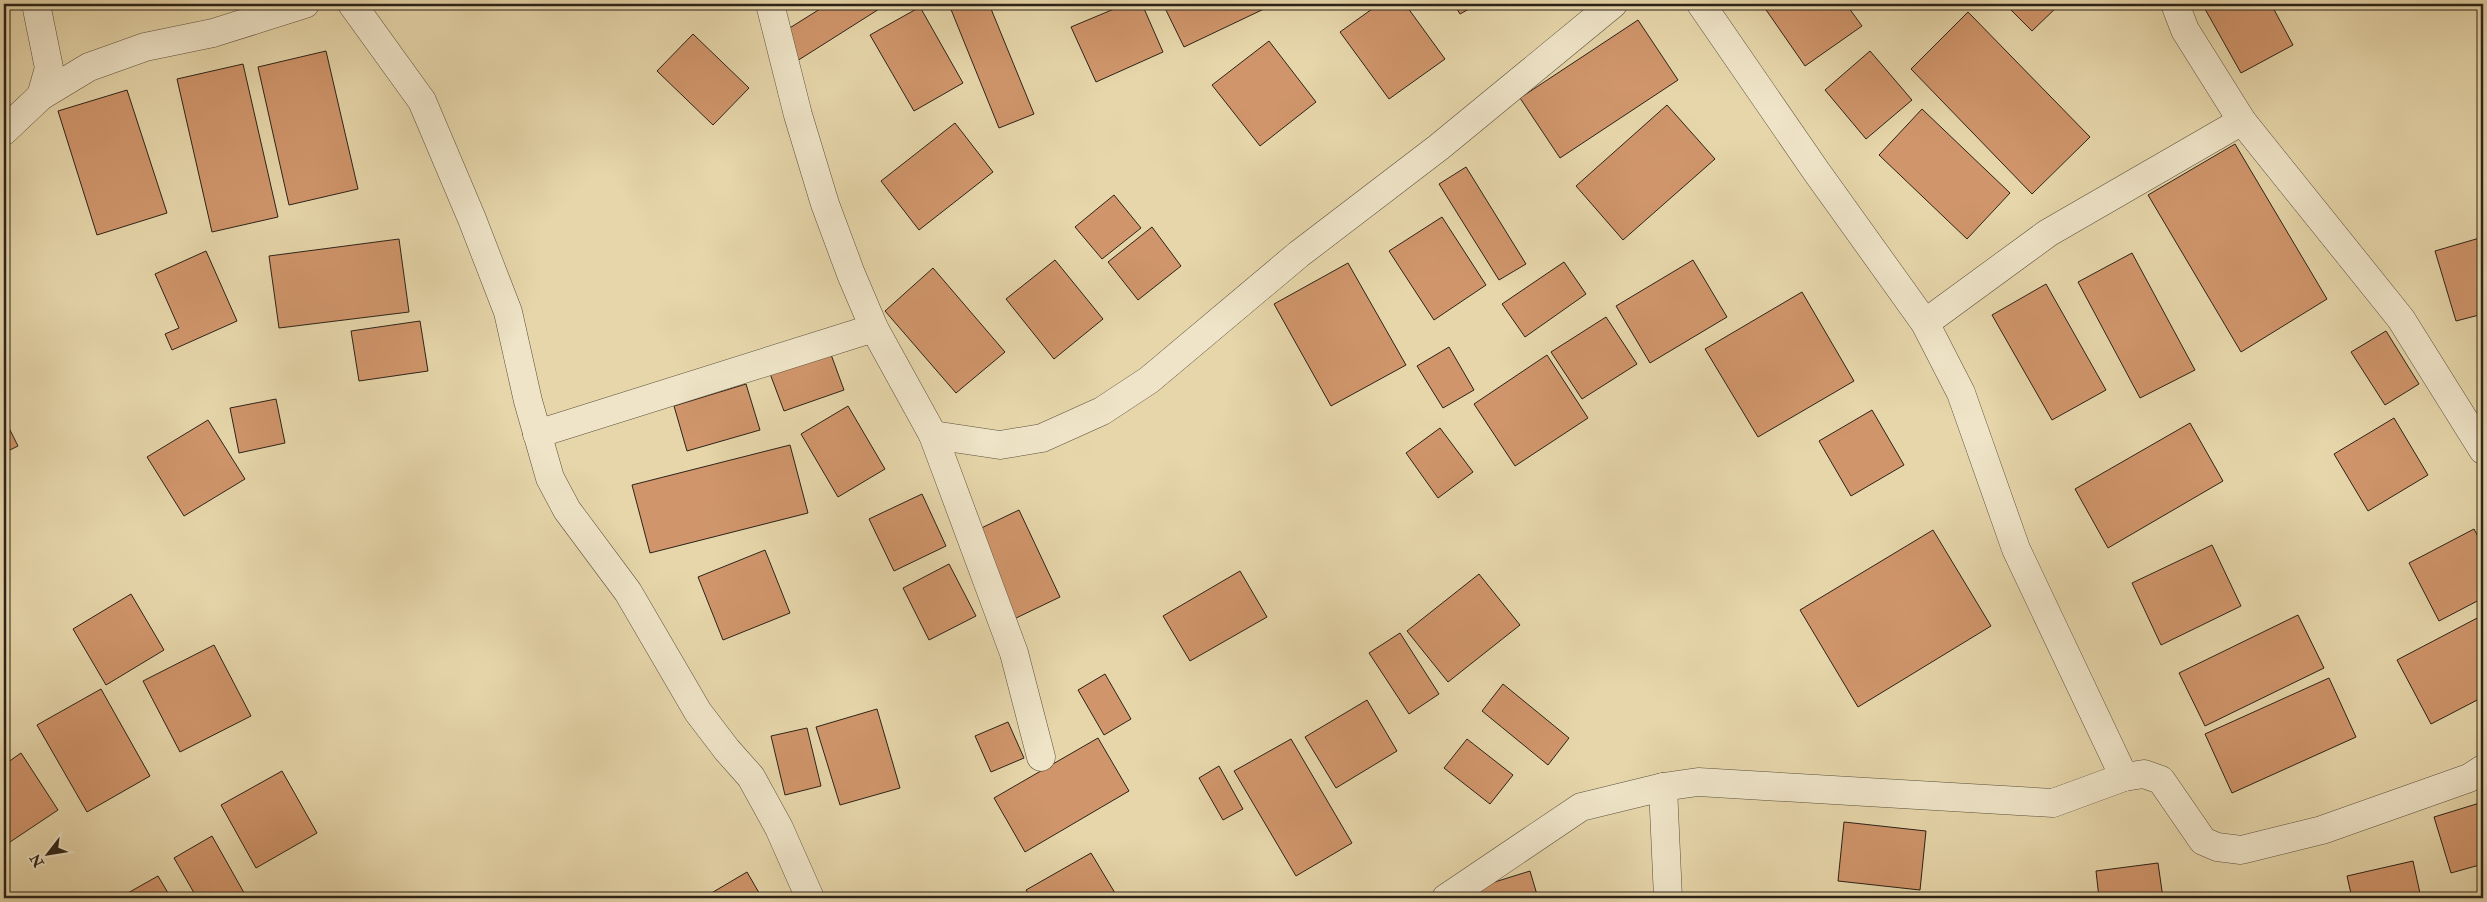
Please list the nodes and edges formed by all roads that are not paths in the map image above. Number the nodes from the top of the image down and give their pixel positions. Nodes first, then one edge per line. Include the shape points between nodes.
1 (36, 4) edge
2 (305, 4) edge
3 (352, 4) edge
4 (770, 4) edge
5 (1613, 4) edge
6 (1701, 4) edge
7 (2175, 4) edge
8 (41, 96) junction
9 (2242, 121) junction
10 (4, 131) edge
11 (1925, 323) junction
12 (874, 328) junction
13 (537, 434) junction
14 (933, 435) junction
15 (2483, 450) edge
16 (1041, 757) dead end
17 (2483, 769) edge
18 (2124, 777) junction
19 (1662, 787) junction
20 (810, 898) edge
21 (1446, 898) edge
22 (1668, 898) edge

1 - 8 street via 49,68
2 - 8 street via 213,33 145,47 89,67
3 - 13 street via 422,101 508,312
4 - 12 street via 798,116 825,204
5 - 14 street via 1439,147 1300,254 1149,380 1102,411 1042,438 1000,445
6 - 11 street
7 - 9 street via 2185,30
8 - 10 street
9 - 11 street via 2048,233
9 - 15 street via 2401,319
11 - 18 street via 1961,393 2016,548
12 - 13 street
12 - 14 street
13 - 20 street via 550,478 566,510 628,592 698,712 751,777 780,828
14 - 16 street via 1014,653
17 - 18 street via 2469,778 2322,830 2241,850 2202,841 2161,780 2144,774
18 - 19 street via 2053,803 1698,782
19 - 21 street via 1582,807
19 - 22 street

